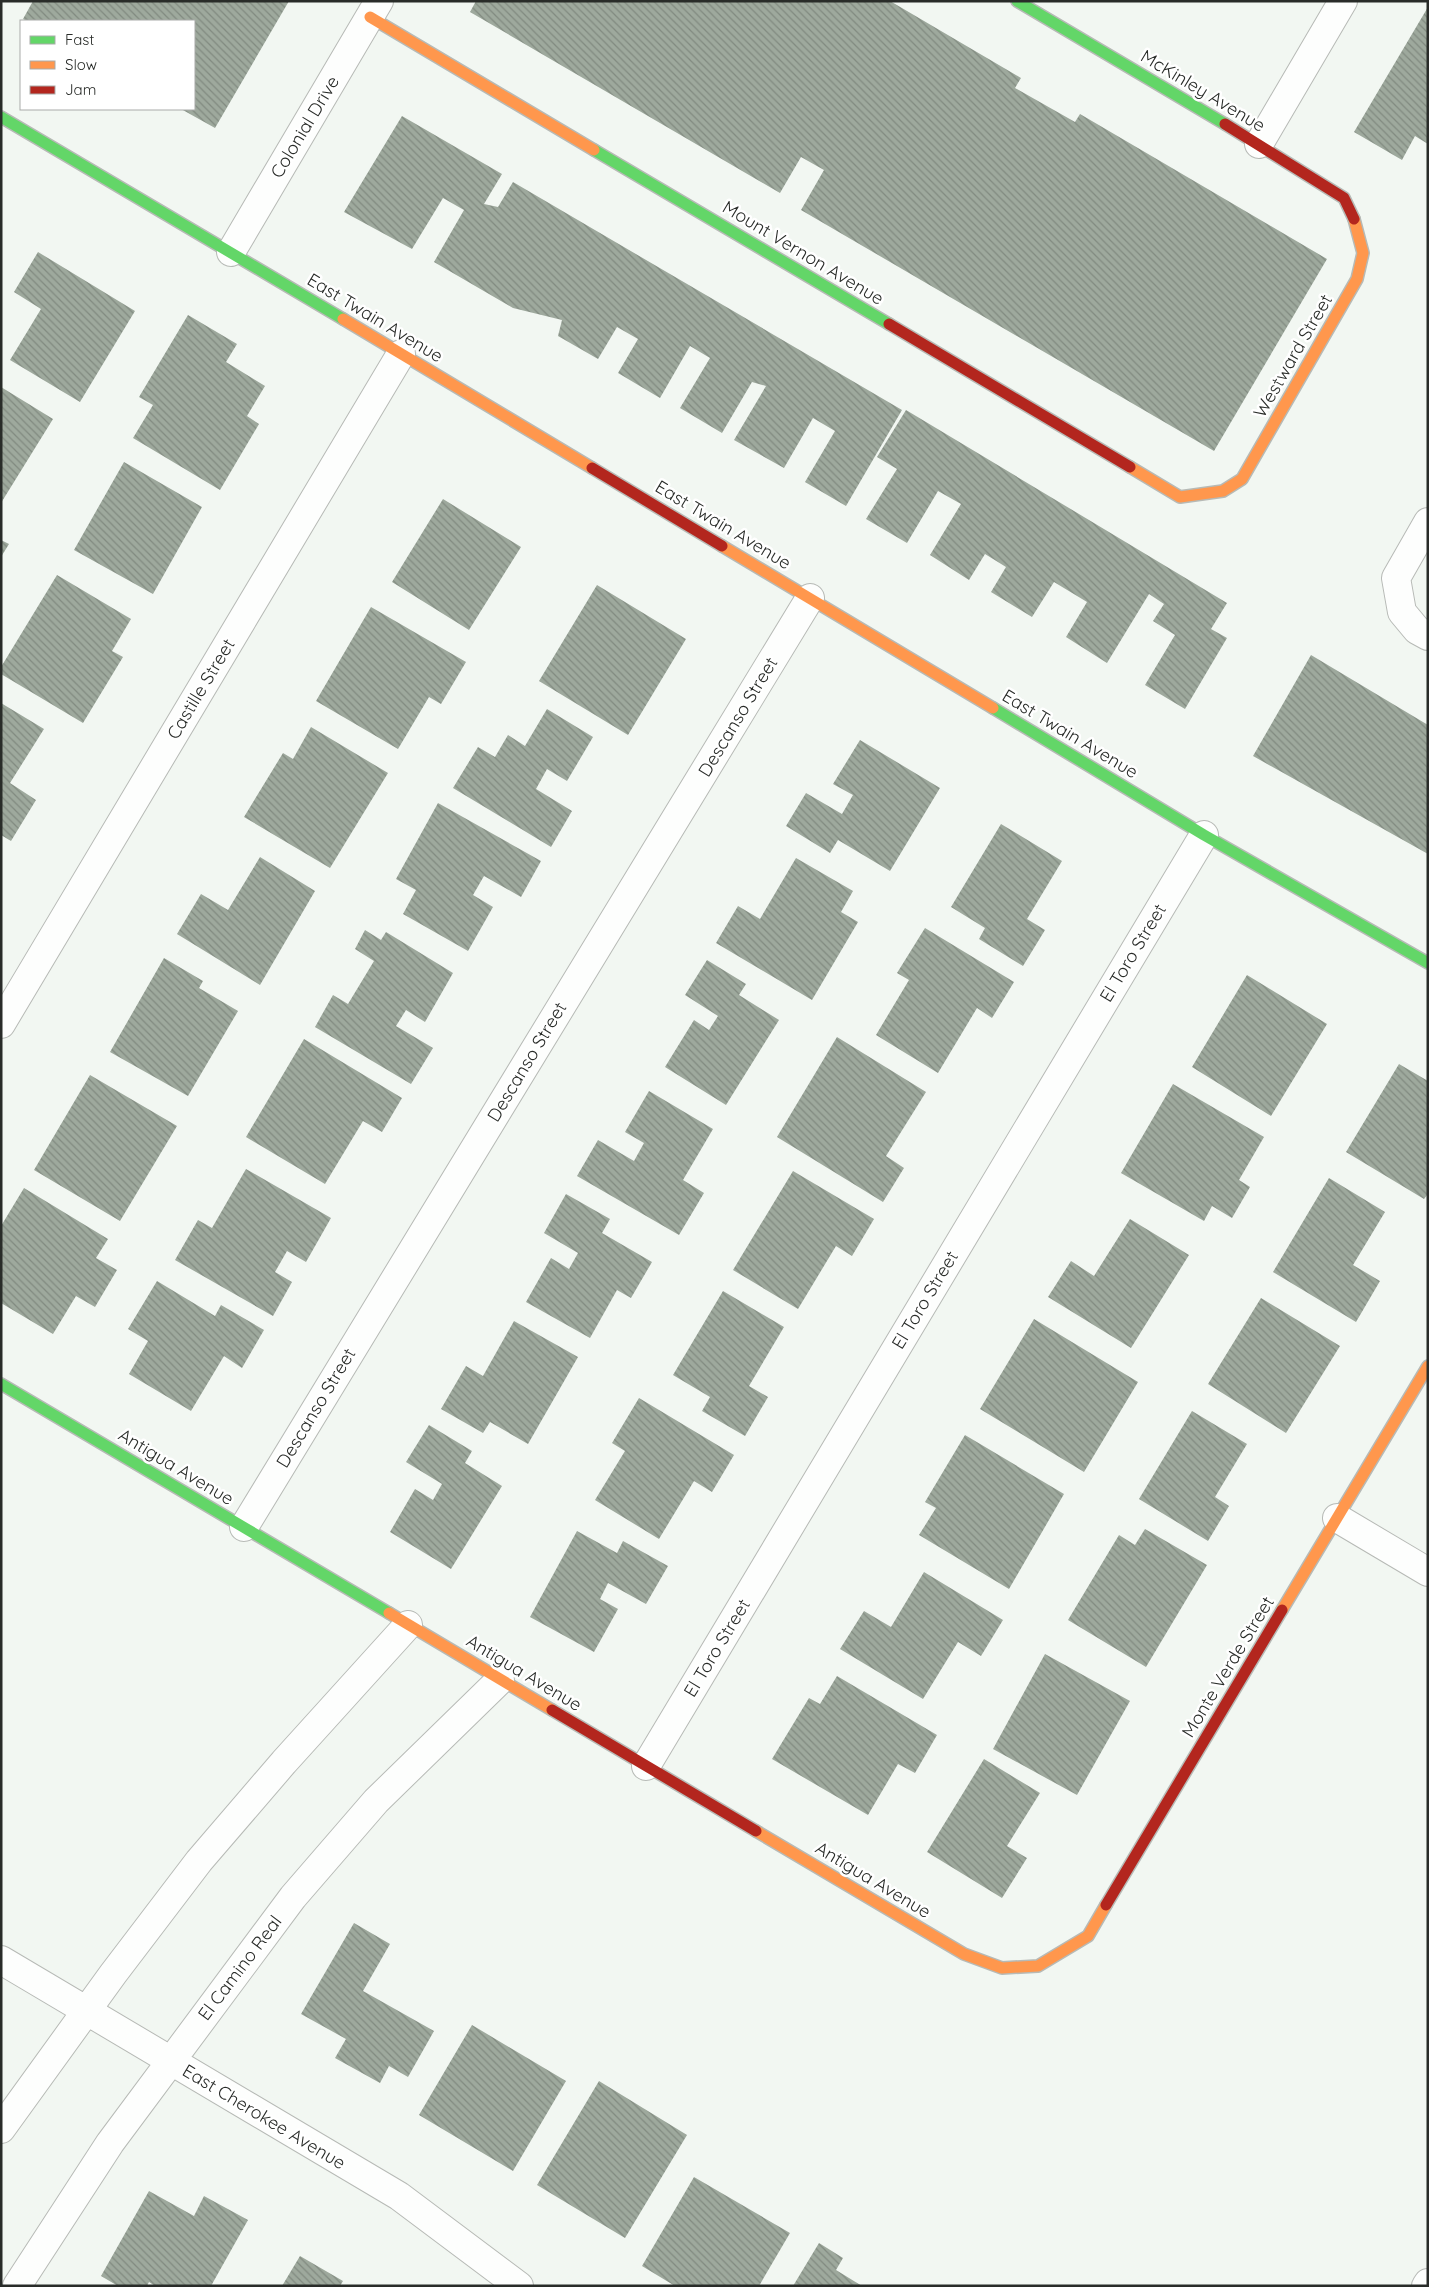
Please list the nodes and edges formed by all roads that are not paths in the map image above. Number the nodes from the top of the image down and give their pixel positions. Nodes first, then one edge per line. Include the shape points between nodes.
1 (1017, 1) edge
2 (1343, 1) edge
3 (375, 9) edge
4 (2, 120) edge
5 (1259, 144) junction
6 (1357, 224) joint
7 (231, 252) junction
8 (401, 354) junction
9 (1223, 491) joint
10 (1428, 522) edge
11 (810, 598) junction
12 (1428, 636) edge
13 (1204, 835) junction
14 (1428, 963) edge
15 (1, 1024) edge
16 (1428, 1366) edge
17 (1, 1384) edge
18 (1337, 1518) junction
19 (244, 1527) junction
20 (1428, 1572) edge
21 (408, 1625) junction
22 (500, 1680) junction
23 (646, 1766) junction
24 (1, 1960) edge
25 (1038, 1966) joint
26 (87, 2011) junction
27 (171, 2061) junction
28 (1, 2129) edge
29 (17, 2286) edge
30 (519, 2286) edge

1 - 5 street, McKinley Avenue
2 - 5 street
3 - 7 street, Colonial Drive
3 - 9 street, Mount Vernon Avenue via 1180,498
4 - 7 street, East Twain Avenue
5 - 6 street, McKinley Avenue via 1344,198
6 - 9 street, Westward Street via 1363,253 1357,279 1242,479
7 - 8 street, East Twain Avenue
8 - 11 street, East Twain Avenue
8 - 15 street, Castille Street
10 - 12 street via 1396,578 1402,612 1417,630
11 - 13 street, East Twain Avenue
11 - 19 street, Descanso Street
13 - 14 street, East Twain Avenue
13 - 23 street, El Toro Street
16 - 18 street, Monte Verde Street
17 - 19 street, Antigua Avenue
18 - 20 street
18 - 25 street, Monte Verde Street via 1088,1936
19 - 21 street, Antigua Avenue
21 - 22 street, Antigua Avenue
21 - 26 street via 199,1861
22 - 23 street, Antigua Avenue
22 - 27 street, El Camino Real via 376,1801 293,1897
23 - 25 street, Antigua Avenue via 964,1954 1002,1968
24 - 26 street, East Cherokee Avenue
26 - 27 street, East Cherokee Avenue
26 - 28 street
27 - 29 street, El Camino Real via 110,2143
27 - 30 street, East Cherokee Avenue via 398,2196

